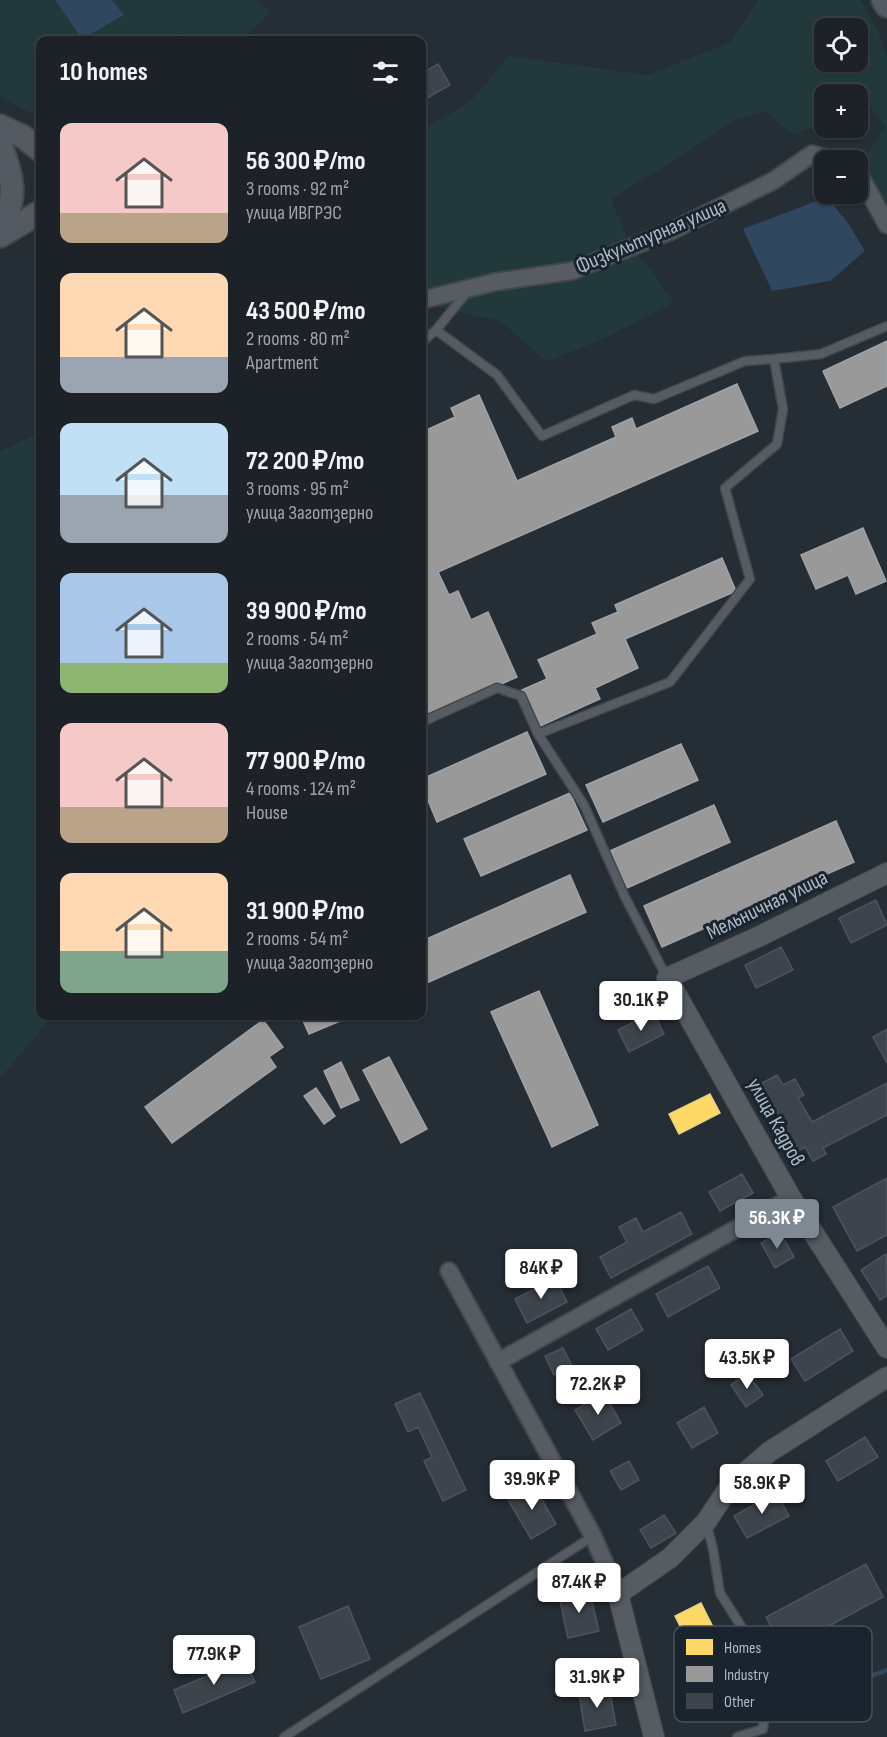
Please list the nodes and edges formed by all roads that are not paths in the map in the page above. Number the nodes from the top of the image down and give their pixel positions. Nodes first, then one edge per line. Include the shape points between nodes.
1 (883, 0) edge
2 (887, 6) edge
3 (0, 126) edge
4 (22, 136) junction
5 (0, 143) edge
6 (36, 147) edge
7 (814, 155) edge
8 (868, 190) edge
9 (10, 205) junction
10 (35, 215) edge
11 (0, 225) edge
12 (887, 225) edge
13 (0, 236) edge
14 (471, 287) junction
15 (426, 299) edge
16 (887, 326) edge
17 (436, 330) junction
18 (426, 339) edge
19 (774, 359) junction
20 (426, 720) edge
21 (538, 734) junction
22 (887, 873) edge
23 (667, 978) junction
24 (791, 1198) junction
25 (449, 1271) dead end
26 (887, 1348) edge
27 (498, 1362) junction
28 (887, 1377) edge
29 (706, 1522) junction
30 (593, 1536) junction
31 (618, 1594) junction
32 (741, 1626) edge
33 (763, 1722) edge
34 (284, 1737) edge
35 (654, 1737) edge
36 (737, 1737) edge

1 - 2 main road
3 - 4 main road
4 - 5 main road
4 - 6 main road
5 - 9 main road via 10,168
7 - 14 street, Физкультурная улица via 773,181 671,231 572,271
8 - 12 street
9 - 10 main road via 19,217
9 - 11 main road
10 - 13 main road
14 - 15 street, Физкультурная улица
14 - 17 lane
16 - 19 lane via 821,354
17 - 18 lane
17 - 19 lane via 497,375 542,435 633,395 654,399 745,361
19 - 21 lane via 783,409 777,444 725,488 750,579 670,682
20 - 21 lane via 497,688 521,696
21 - 23 lane via 584,805
22 - 23 street, Мельничная улица
23 - 24 street, улица Кадров
24 - 26 street, улица Кадров
24 - 27 street
25 - 27 street
27 - 30 street
28 - 29 street via 770,1452 730,1486
29 - 31 street via 670,1558
29 - 32 lane via 720,1593
30 - 31 street
30 - 34 lane
31 - 35 street
33 - 36 lane via 763,1729

